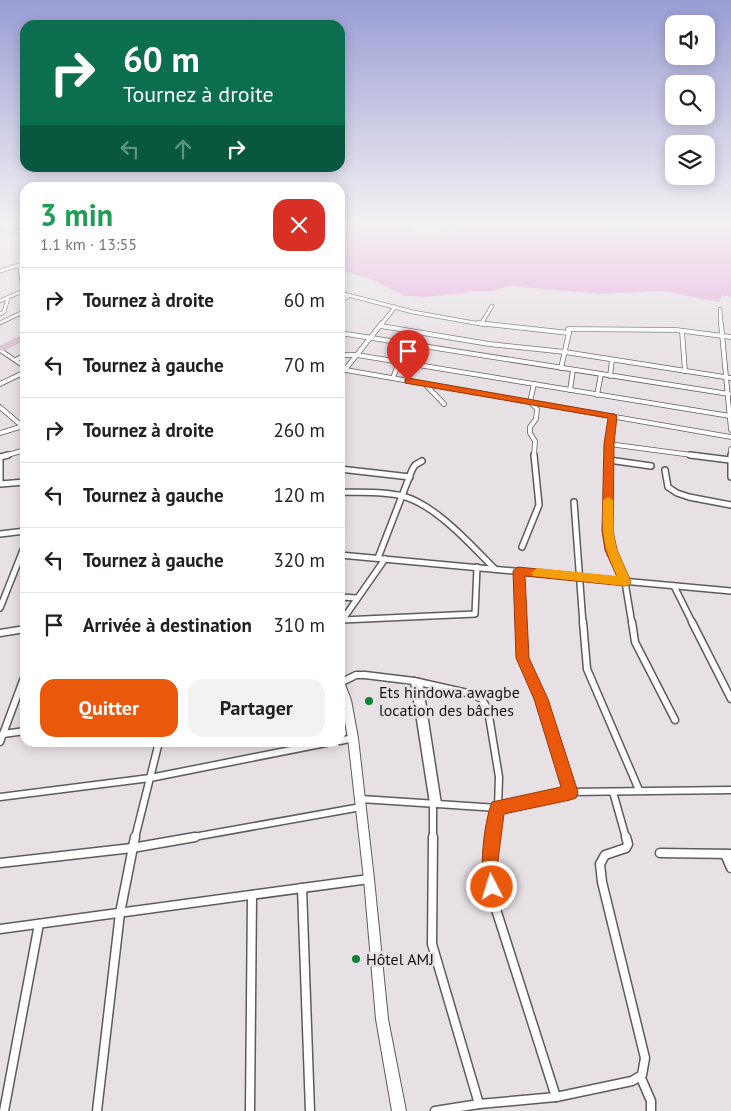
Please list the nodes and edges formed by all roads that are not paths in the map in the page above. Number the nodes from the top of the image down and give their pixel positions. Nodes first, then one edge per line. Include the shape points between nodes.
1 (20, 293) edge
2 (345, 294) edge
3 (351, 295) junction
4 (8, 298) junction
5 (345, 299) edge
6 (0, 302) edge
7 (492, 306) dead end
8 (5, 307) junction
9 (395, 307) junction
10 (720, 308) dead end
11 (20, 313) edge
12 (0, 314) edge
13 (0, 323) edge
14 (481, 324) junction
15 (381, 326) junction
16 (682, 331) junction
17 (568, 333) junction
18 (20, 334) edge
19 (345, 334) edge
20 (722, 336) junction
21 (731, 337) edge
22 (371, 338) junction
23 (20, 339) edge
24 (0, 344) edge
25 (0, 349) edge
26 (565, 352) junction
27 (345, 355) edge
28 (357, 355) junction
29 (20, 358) edge
30 (16, 360) junction
31 (612, 360) junction
32 (399, 362) junction
33 (20, 364) edge
34 (345, 366) edge
35 (561, 368) junction
36 (345, 370) edge
37 (573, 370) junction
38 (685, 371) junction
39 (20, 374) edge
40 (601, 374) junction
41 (610, 376) junction
42 (393, 378) junction
43 (729, 378) edge
44 (423, 383) junction
45 (0, 384) edge
46 (534, 384) junction
47 (570, 390) junction
48 (729, 394) junction
49 (597, 395) junction
50 (530, 402) junction
51 (444, 404) dead end
52 (0, 407) edge
53 (613, 416) junction
54 (730, 416) edge
55 (20, 424) edge
56 (20, 427) edge
57 (731, 430) edge
58 (0, 433) edge
59 (731, 437) edge
60 (609, 444) junction
61 (731, 449) edge
62 (20, 451) edge
63 (0, 457) edge
64 (609, 460) junction
65 (730, 460) edge
66 (422, 461) dead end
67 (652, 466) dead end
68 (345, 470) edge
69 (665, 470) dead end
70 (410, 477) junction
71 (731, 477) edge
72 (20, 482) edge
73 (0, 483) edge
74 (345, 492) edge
75 (404, 496) junction
76 (574, 502) dead end
77 (731, 505) edge
78 (20, 532) edge
79 (0, 534) edge
80 (522, 548) dead end
81 (345, 555) edge
82 (20, 557) edge
83 (378, 558) junction
84 (385, 559) junction
85 (477, 567) junction
86 (495, 569) junction
87 (518, 571) junction
88 (581, 577) junction
89 (625, 582) junction
90 (674, 586) junction
91 (731, 591) edge
92 (345, 597) edge
93 (357, 598) junction
94 (0, 608) edge
95 (345, 616) edge
96 (345, 622) edge
97 (20, 630) edge
98 (0, 633) edge
99 (345, 680) edge
100 (417, 682) junction
101 (20, 689) edge
102 (345, 697) edge
103 (731, 698) edge
104 (675, 720) dead end
105 (20, 732) edge
106 (3, 734) junction
107 (353, 738) junction
108 (345, 740) edge
109 (0, 742) edge
110 (158, 747) edge
111 (306, 747) edge
112 (150, 778) junction
113 (639, 790) junction
114 (731, 790) edge
115 (570, 792) junction
116 (613, 792) junction
117 (0, 797) edge
118 (361, 803) junction
119 (435, 804) junction
120 (498, 808) junction
121 (132, 848) junction
122 (660, 853) dead end
123 (728, 854) edge
124 (0, 863) edge
125 (731, 868) edge
126 (369, 879) junction
127 (302, 888) junction
128 (252, 895) junction
129 (120, 913) junction
130 (39, 924) junction
131 (0, 929) edge
132 (641, 1078) junction
133 (556, 1097) junction
134 (3, 1101) edge
135 (479, 1104) junction
136 (4, 1111) edge
137 (97, 1111) edge
138 (250, 1111) edge
139 (310, 1111) edge
140 (399, 1111) edge
141 (435, 1111) edge
142 (651, 1111) edge

1 - 4 street
2 - 3 street
3 - 5 street
3 - 9 street
4 - 6 street
4 - 8 street
6 - 8 street
7 - 14 street
8 - 12 street
9 - 14 street
9 - 15 street
10 - 20 street
11 - 13 street
14 - 17 street
15 - 22 street
15 - 26 street via 489,344
16 - 17 street via 568,329
16 - 20 street
16 - 38 street
17 - 26 street
18 - 24 highway
19 - 22 street
20 - 21 street
20 - 43 street
22 - 28 street
22 - 35 street
23 - 25 highway
25 - 30 main road
26 - 31 street
26 - 35 street
27 - 28 street
28 - 32 street
28 - 34 street
29 - 30 street
30 - 33 main road
31 - 38 street
31 - 41 street
32 - 42 street
32 - 46 street
35 - 37 street
36 - 42 street
37 - 40 street
37 - 47 street
38 - 43 street
39 - 45 street
40 - 41 street
40 - 49 street
41 - 48 street
42 - 44 street
43 - 48 street
44 - 50 street
44 - 51 street
46 - 47 street
46 - 50 street
47 - 49 street
48 - 54 street
49 - 54 street
50 - 53 street
50 - 80 street via 537,409 530,433 535,441 534,465 539,498
52 - 55 street
53 - 59 street
53 - 60 street
54 - 57 street
56 - 58 street
60 - 64 street
60 - 65 street
61 - 65 street
62 - 63 street
63 - 73 street
64 - 67 street
64 - 89 street via 608,531 611,550
65 - 71 street
66 - 70 street via 415,466
68 - 70 street
69 - 77 street via 670,490
70 - 75 street
72 - 73 street
74 - 75 street
75 - 83 street
75 - 86 street via 468,541
76 - 88 street
78 - 79 street
81 - 83 street
82 - 94 street
83 - 84 street
84 - 85 street
84 - 93 street
85 - 86 street
85 - 96 street via 475,614
86 - 87 street
87 - 88 street
87 - 115 street via 522,658 541,699
88 - 89 street
88 - 113 street via 587,669
89 - 90 street
89 - 104 street via 635,642
90 - 91 street
90 - 103 street
92 - 93 street
93 - 95 street
97 - 98 street
99 - 100 street via 365,675
100 - 119 street
100 - 120 street via 482,699 492,722 499,777
101 - 106 street
102 - 107 main road
105 - 106 street
106 - 109 street
107 - 108 street
107 - 118 main road
110 - 112 street
111 - 112 street
112 - 117 street
112 - 121 street
113 - 114 street
113 - 116 street
115 - 116 street
115 - 120 street
116 - 132 street via 628,844 626,848 605,855 600,864 645,1058 646,1071
118 - 119 street
118 - 121 street
118 - 126 main road
119 - 120 street
119 - 135 street via 432,944
120 - 133 street via 490,860 494,900
121 - 124 street
121 - 129 street
122 - 123 street
123 - 125 street
126 - 127 street
126 - 140 main road via 382,1019
127 - 128 street
127 - 139 street
128 - 129 street
128 - 138 street
129 - 130 street
129 - 137 street
130 - 131 street
130 - 134 street
132 - 133 street
132 - 142 street via 651,1101
133 - 135 street
134 - 136 street
135 - 141 street

